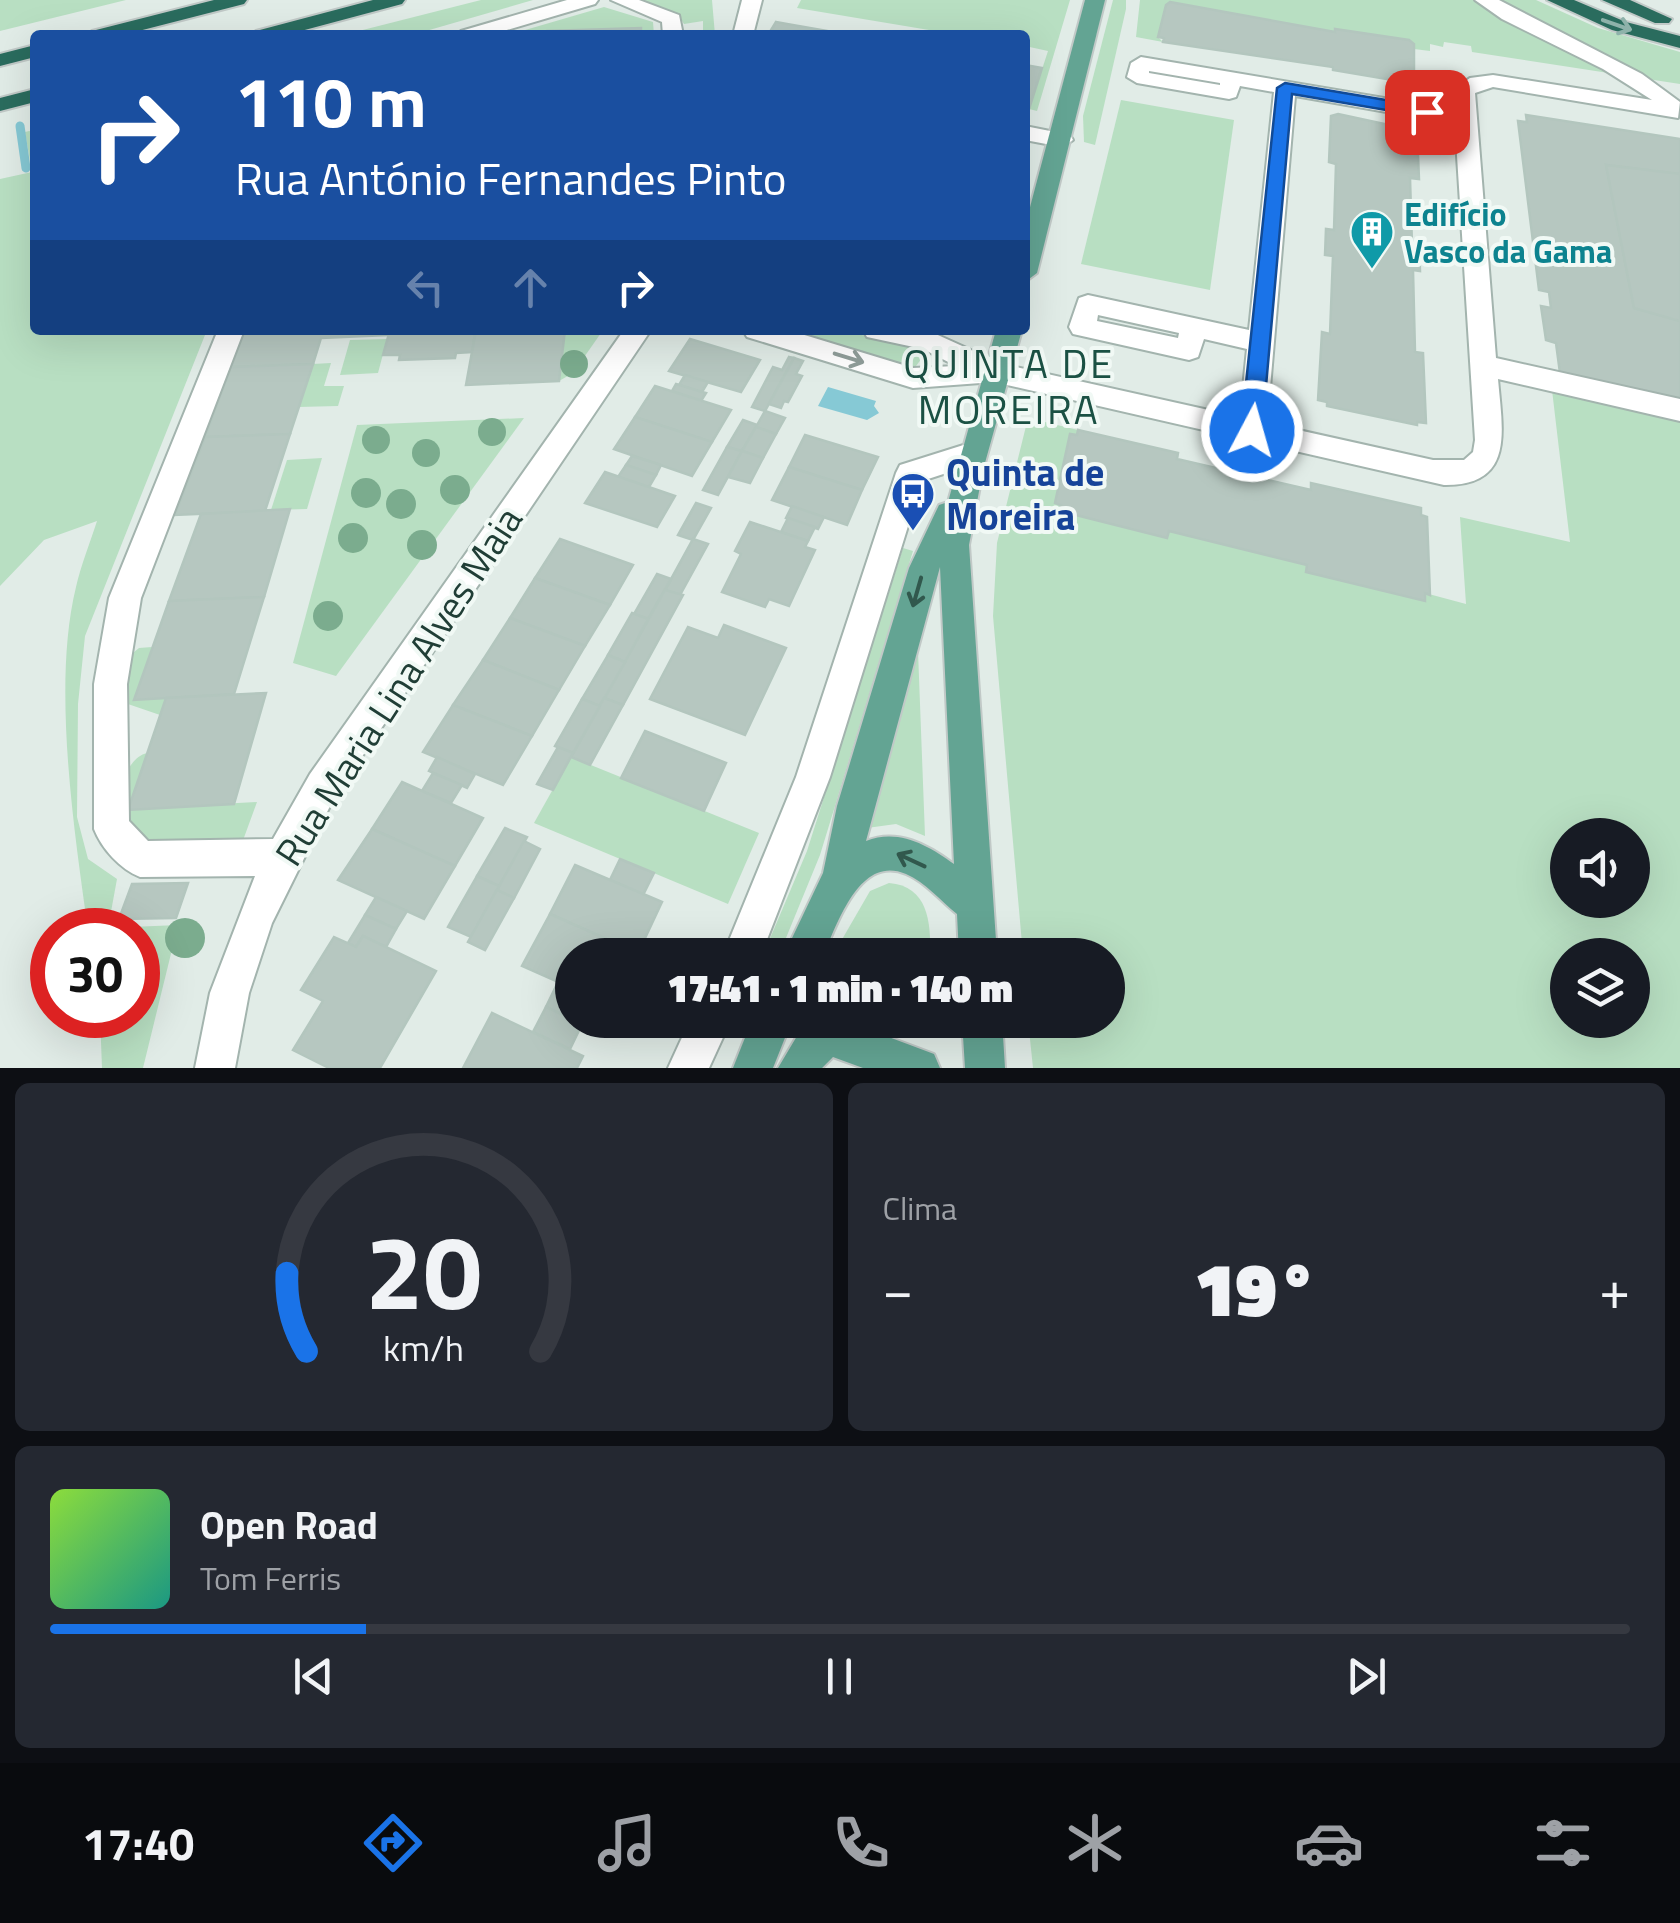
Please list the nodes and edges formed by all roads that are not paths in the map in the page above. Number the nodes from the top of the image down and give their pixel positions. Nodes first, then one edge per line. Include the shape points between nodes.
1 (237, 0) edge
2 (394, 0) edge
3 (588, 0) edge
4 (621, 0) edge
5 (752, 0) edge
6 (1096, 0) edge
7 (1485, 0) edge
8 (1557, 0) edge
9 (1612, 0) edge
10 (1680, 23) edge
11 (119, 30) edge
12 (282, 30) edge
13 (485, 30) edge
14 (673, 30) edge
15 (743, 30) edge
16 (1680, 42) edge
17 (30, 52) edge
18 (0, 60) edge
19 (1232, 78) dead end
20 (1285, 88) junction
21 (30, 97) edge
22 (0, 105) edge
23 (1679, 111) edge
24 (1466, 118) junction
25 (1030, 134) edge
26 (1062, 140) junction
27 (1030, 255) edge
28 (1193, 328) dead end
29 (230, 335) edge
30 (628, 335) edge
31 (772, 335) edge
32 (900, 335) edge
33 (1008, 335) edge
34 (1260, 342) junction
35 (1485, 366) junction
36 (996, 374) junction
37 (1680, 410) edge
38 (1252, 431) junction
39 (971, 462) junction
40 (281, 858) junction
41 (842, 877) junction
42 (975, 905) junction
43 (749, 938) edge
44 (812, 938) edge
45 (977, 938) edge
46 (702, 1038) edge
47 (765, 1038) edge
48 (827, 1038) edge
49 (864, 1038) edge
50 (983, 1038) edge
51 (215, 1068) edge
52 (688, 1068) edge
53 (753, 1068) edge
54 (798, 1068) edge
55 (920, 1068) edge
56 (985, 1068) edge

1 - 11 highway
2 - 12 highway
3 - 13 street
4 - 14 street via 672,19
5 - 15 street
6 - 26 main road
7 - 23 street via 1653,87
8 -> 16 highway
9 - 10 highway
17 - 18 highway
19 - 20 street
20 - 24 street
20 - 34 street
21 - 22 highway
23 - 24 street via 1487,80 1464,91
24 - 35 street
25 - 26 street
26 - 27 main road
28 - 34 street
29 - 40 street via 114,636 108,677 112,828 140,859
30 - 40 street, Rua Maria Lina Alves Maia via 322,786
31 -> 36 street via 912,378
32 - 36 street via 928,341
33 - 36 main road
34 - 38 street
35 - 37 street
35 - 38 street via 1489,448 1463,474
36 - 38 street
36 - 39 main road
39 -> 41 main road via 924,568 855,806
39 - 42 main road via 954,572
39 - 43 street via 910,473 813,777
40 - 51 street, Rua Maria Lina Alves Maia via 233,974
42 -> 41 main road via 903,854 872,856
41 - 44 main road
42 - 45 main road
46 - 52 street
47 - 53 main road
48 - 54 main road
49 - 55 main road
50 - 56 main road

